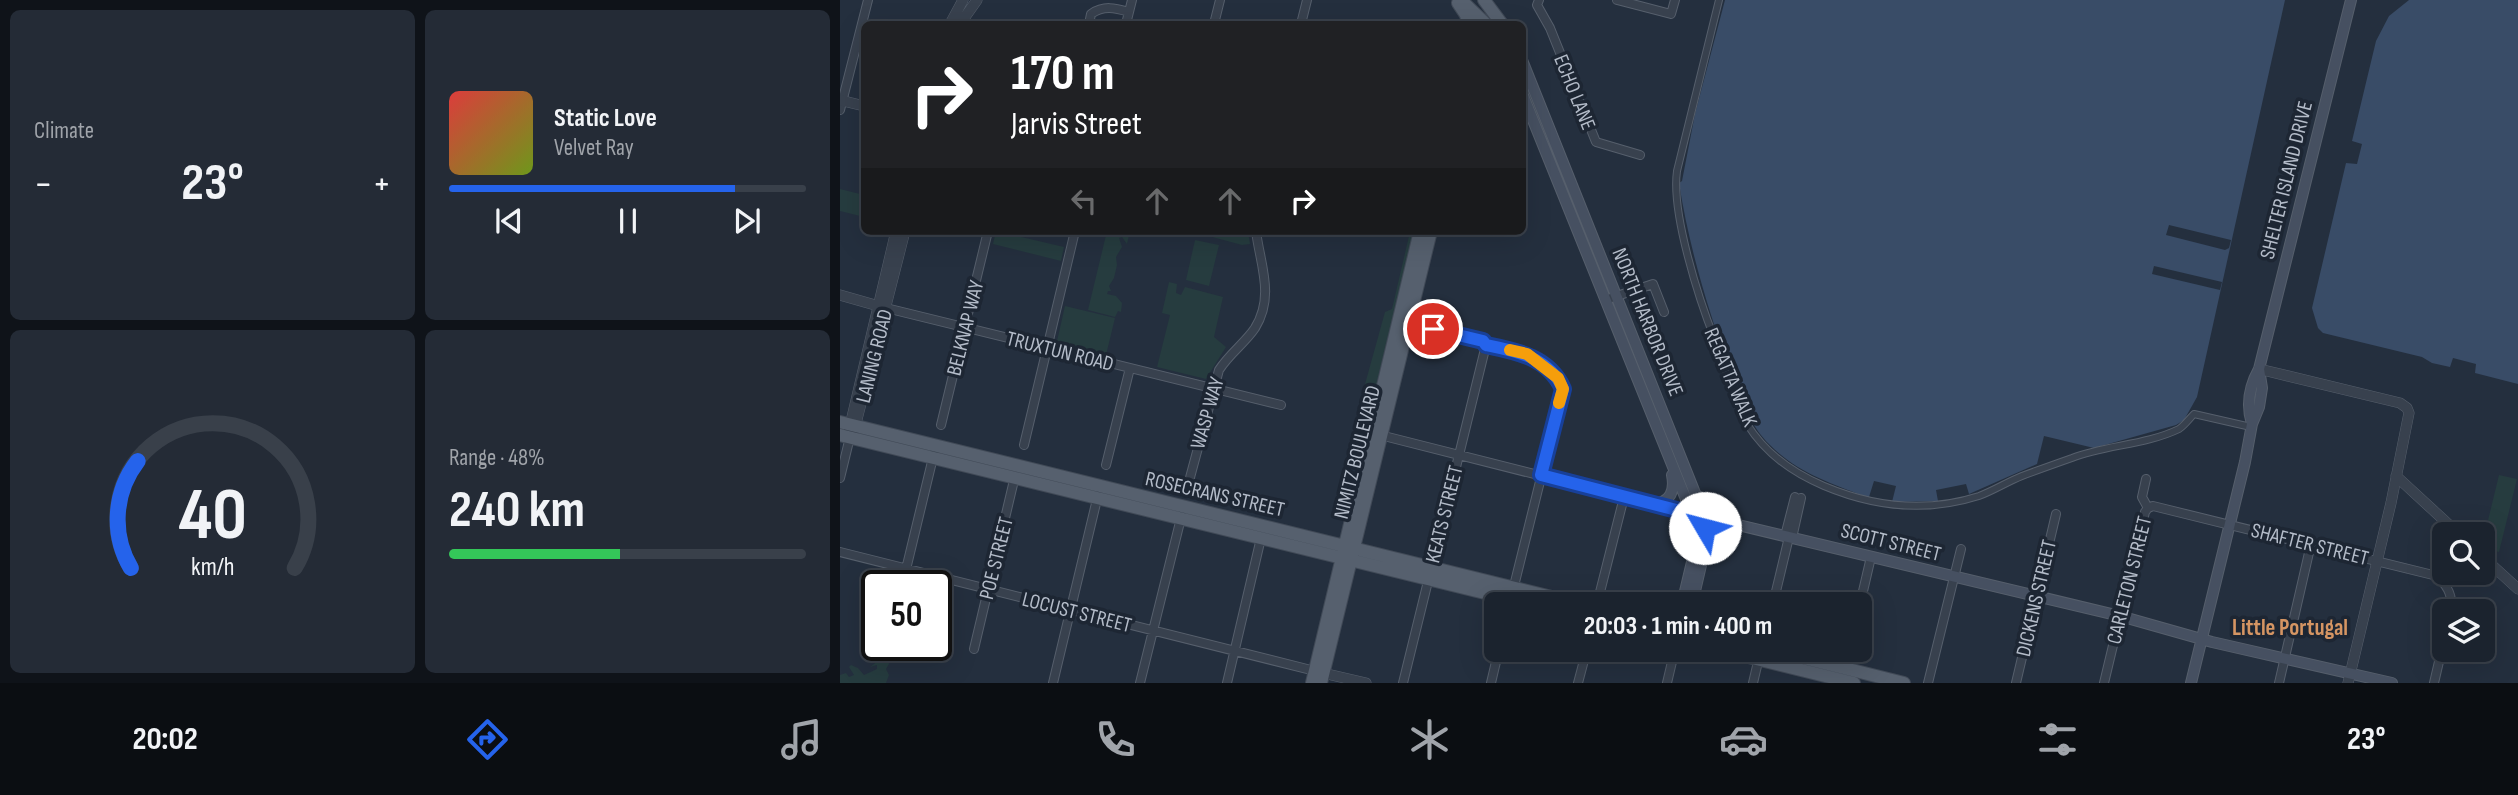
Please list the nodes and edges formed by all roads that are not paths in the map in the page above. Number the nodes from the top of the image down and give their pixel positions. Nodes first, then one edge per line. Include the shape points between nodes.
1 (868, 0) edge
2 (1132, 0) edge
3 (1220, 0) edge
4 (1307, 0) edge
5 (1455, 0) edge
6 (1461, 0) edge
7 (1484, 0) edge
8 (1617, 0) edge
9 (1675, 0) edge
10 (1719, 0) edge
11 (2351, 0) edge
12 (967, 1) edge
13 (1536, 2) edge
14 (1129, 12) junction
15 (863, 21) edge
16 (952, 21) edge
17 (961, 21) edge
18 (1090, 21) edge
19 (1127, 21) edge
20 (1215, 21) edge
21 (1302, 21) edge
22 (1467, 21) edge
23 (1483, 21) edge
24 (1500, 21) edge
25 (861, 27) edge
26 (1526, 70) edge
27 (1526, 103) edge
28 (841, 104) edge
29 (861, 106) edge
30 (1640, 155) dead end
31 (895, 235) edge
32 (904, 235) edge
33 (987, 235) edge
34 (1074, 235) edge
35 (1257, 235) edge
36 (1419, 235) edge
37 (1430, 235) edge
38 (840, 295) edge
39 (1617, 297) junction
40 (1605, 300) junction
41 (882, 307) junction
42 (1664, 312) dead end
43 (1404, 322) junction
44 (965, 328) junction
45 (1486, 345) junction
46 (1047, 348) junction
47 (1130, 368) junction
48 (2259, 369) junction
49 (1212, 388) junction
50 (1281, 405) dead end
51 (941, 425) dead end
52 (2251, 426) junction
53 (847, 429) edge
54 (1380, 435) junction
55 (1024, 445) dead end
56 (934, 451) junction
57 (1459, 455) junction
58 (1670, 462) junction
59 (1105, 465) dead end
60 (1016, 472) junction
61 (1541, 475) junction
62 (2396, 476) junction
63 (840, 478) edge
64 (2146, 479) dead end
65 (1188, 485) dead end
66 (1099, 492) junction
67 (1696, 494) junction
68 (1624, 497) junction
69 (1798, 498) dead end
70 (1653, 504) junction
71 (2148, 508) junction
72 (1182, 512) junction
73 (1692, 514) junction
74 (2056, 514) dead end
75 (1705, 518) junction
76 (2446, 522) edge
77 (2230, 525) junction
78 (1745, 527) junction
79 (1788, 537) junction
80 (1262, 538) junction
81 (2311, 544) junction
82 (1961, 550) dead end
83 (840, 552) edge
84 (1347, 553) junction
85 (1871, 557) junction
86 (2378, 560) junction
87 (2495, 567) edge
88 (906, 569) junction
89 (1430, 573) junction
90 (1954, 577) junction
91 (988, 589) junction
92 (2518, 589) edge
93 (1495, 592) edge
94 (1513, 592) edge
95 (1600, 592) edge
96 (1685, 592) edge
97 (1695, 592) edge
98 (1776, 592) edge
99 (1863, 592) edge
100 (2037, 597) junction
101 (2449, 599) edge
102 (1070, 611) junction
103 (2120, 617) junction
104 (1153, 630) junction
105 (2202, 638) junction
106 (974, 649) dead end
107 (1235, 651) junction
108 (2285, 659) junction
109 (1496, 662) edge
110 (1584, 662) edge
111 (1672, 662) edge
112 (1758, 662) edge
113 (1787, 662) edge
114 (1801, 662) edge
115 (2439, 662) edge
116 (1318, 677) edge
117 (2349, 678) edge
118 (1845, 679) edge
119 (1053, 683) edge
120 (1140, 683) edge
121 (1227, 683) edge
122 (1366, 683) edge
123 (1403, 683) edge
124 (1491, 683) edge
125 (1578, 683) edge
126 (1667, 683) edge
127 (1753, 683) edge
128 (1904, 683) edge
129 (1928, 683) edge
130 (2016, 683) edge
131 (2104, 683) edge
132 (2191, 683) edge
133 (2279, 683) edge
134 (2392, 683) edge
135 (2434, 683) edge

1 - 15 street
2 - 14 street
3 - 20 street
4 - 21 street
5 - 22 main road
6 - 23 main road
7 - 24 main road
8 - 9 street via 1671,14
10 - 52 street, REGATTA WALK via 1677,171 1678,202 1700,299 1741,411 1758,439 1782,463 1846,496 1897,506 1933,506 1980,496 2085,453 2179,428 2194,414
11 - 48 main road, SHELTER ISLAND DRIVE
12 - 16 street
12 - 17 street
13 - 30 street, ECHO LANE via 1596,142
14 - 18 street via 1097,9
14 - 19 street
25 - 28 street
26 - 39 main road, NORTH HARBOR DRIVE
27 - 40 main road, NORTH HARBOR DRIVE
28 - 29 street
31 - 41 street, LANING ROAD
32 - 41 street, LANING ROAD
33 - 44 street, BELKNAP WAY
34 - 46 street
35 - 49 street, WASP WAY via 1266,288 1262,309 1255,328 1224,362
36 - 43 main road, NIMITZ BOULEVARD
37 - 43 main road, NIMITZ BOULEVARD
38 - 41 street, TRUXTUN ROAD
39 - 40 street
39 - 42 street via 1653,284
39 - 67 main road, NORTH HARBOR DRIVE
40 - 58 main road, NORTH HARBOR DRIVE
41 - 44 street, TRUXTUN ROAD
41 - 53 street, LANING ROAD
43 - 45 street
43 - 54 main road, NIMITZ BOULEVARD
43 - 84 main road, NIMITZ BOULEVARD
44 - 46 street, TRUXTUN ROAD
44 - 51 street, BELKNAP WAY
45 - 57 street, KEATS STREET
45 - 61 street via 1527,354 1558,378 1563,389
46 - 47 street, TRUXTUN ROAD
46 - 55 street
47 - 49 street, TRUXTUN ROAD
47 - 59 street
48 - 52 main road, SHELTER ISLAND DRIVE via 2262,388
48 - 62 street via 2405,406 2410,418
49 - 50 street, TRUXTUN ROAD
49 - 65 street, WASP WAY
52 - 77 main road, SHELTER ISLAND DRIVE
53 - 56 main road, ROSECRANS STREET
53 - 63 street
54 - 57 street, SCOTT STREET
54 - 84 main road, NIMITZ BOULEVARD
56 - 60 main road, ROSECRANS STREET
56 - 88 street
57 - 61 street, SCOTT STREET
57 - 89 street, KEATS STREET
58 - 70 main road via 1672,494
58 - 73 main road, NORTH HARBOR DRIVE
60 - 66 main road, ROSECRANS STREET
60 - 91 street, POE STREET
61 - 68 street, SCOTT STREET
61 - 94 street
62 - 76 street
62 - 86 street
64 - 71 street, CARLETON STREET via 2142,497
66 - 72 main road, ROSECRANS STREET
66 - 102 street
67 - 75 main road, NORTH HARBOR DRIVE
67 - 78 main road
68 - 70 street, SCOTT STREET
68 - 95 street
69 - 79 street
70 - 73 street, SCOTT STREET
71 - 77 street, SHAFTER STREET
71 - 103 street, CARLETON STREET
72 - 80 main road, ROSECRANS STREET
72 - 84 main road, ROSECRANS STREET
72 - 104 street
73 - 75 main road, SCOTT STREET
73 - 96 main road, NORTH HARBOR DRIVE via 1692,562
74 - 100 street, DICKENS STREET
75 - 78 main road, SCOTT STREET
75 - 97 main road, NORTH HARBOR DRIVE via 1704,553
77 - 81 street, SHAFTER STREET
77 - 105 main road, SHELTER ISLAND DRIVE
78 - 79 main road, SCOTT STREET
79 - 85 main road, SCOTT STREET
79 - 98 street
80 - 84 main road, ROSECRANS STREET
80 - 107 street
81 - 86 street, SHAFTER STREET
81 - 108 street
82 - 90 street
83 - 88 street, LOCUST STREET
84 - 89 main road, ROSECRANS STREET
84 - 116 main road, NIMITZ BOULEVARD
85 - 90 main road, SCOTT STREET
85 - 99 street
86 - 101 street, SHAFTER STREET via 2433,575 2446,586
86 - 117 street
87 - 92 street
88 - 91 street, LOCUST STREET
89 - 93 main road, ROSECRANS STREET
89 - 123 street, KEATS STREET
90 - 100 main road, SCOTT STREET
90 - 129 street
91 - 102 street, LOCUST STREET
91 - 106 street, POE STREET
100 - 103 main road, SCOTT STREET
100 - 130 street, DICKENS STREET
102 - 104 street, LOCUST STREET
102 - 119 street
103 - 105 main road, SCOTT STREET
103 - 131 street, CARLETON STREET
104 - 107 street, LOCUST STREET
104 - 120 street
105 - 108 main road, SCOTT STREET
105 - 132 main road, SHELTER ISLAND DRIVE
107 - 116 street, LOCUST STREET
107 - 121 street
108 - 117 main road, SCOTT STREET
108 - 133 street
109 - 124 street
110 - 125 street
111 - 126 street
112 - 127 street
113 - 118 main road
114 - 118 main road
115 - 135 street
116 - 122 street, LOCUST STREET
117 - 134 main road, SCOTT STREET
118 - 128 main road

